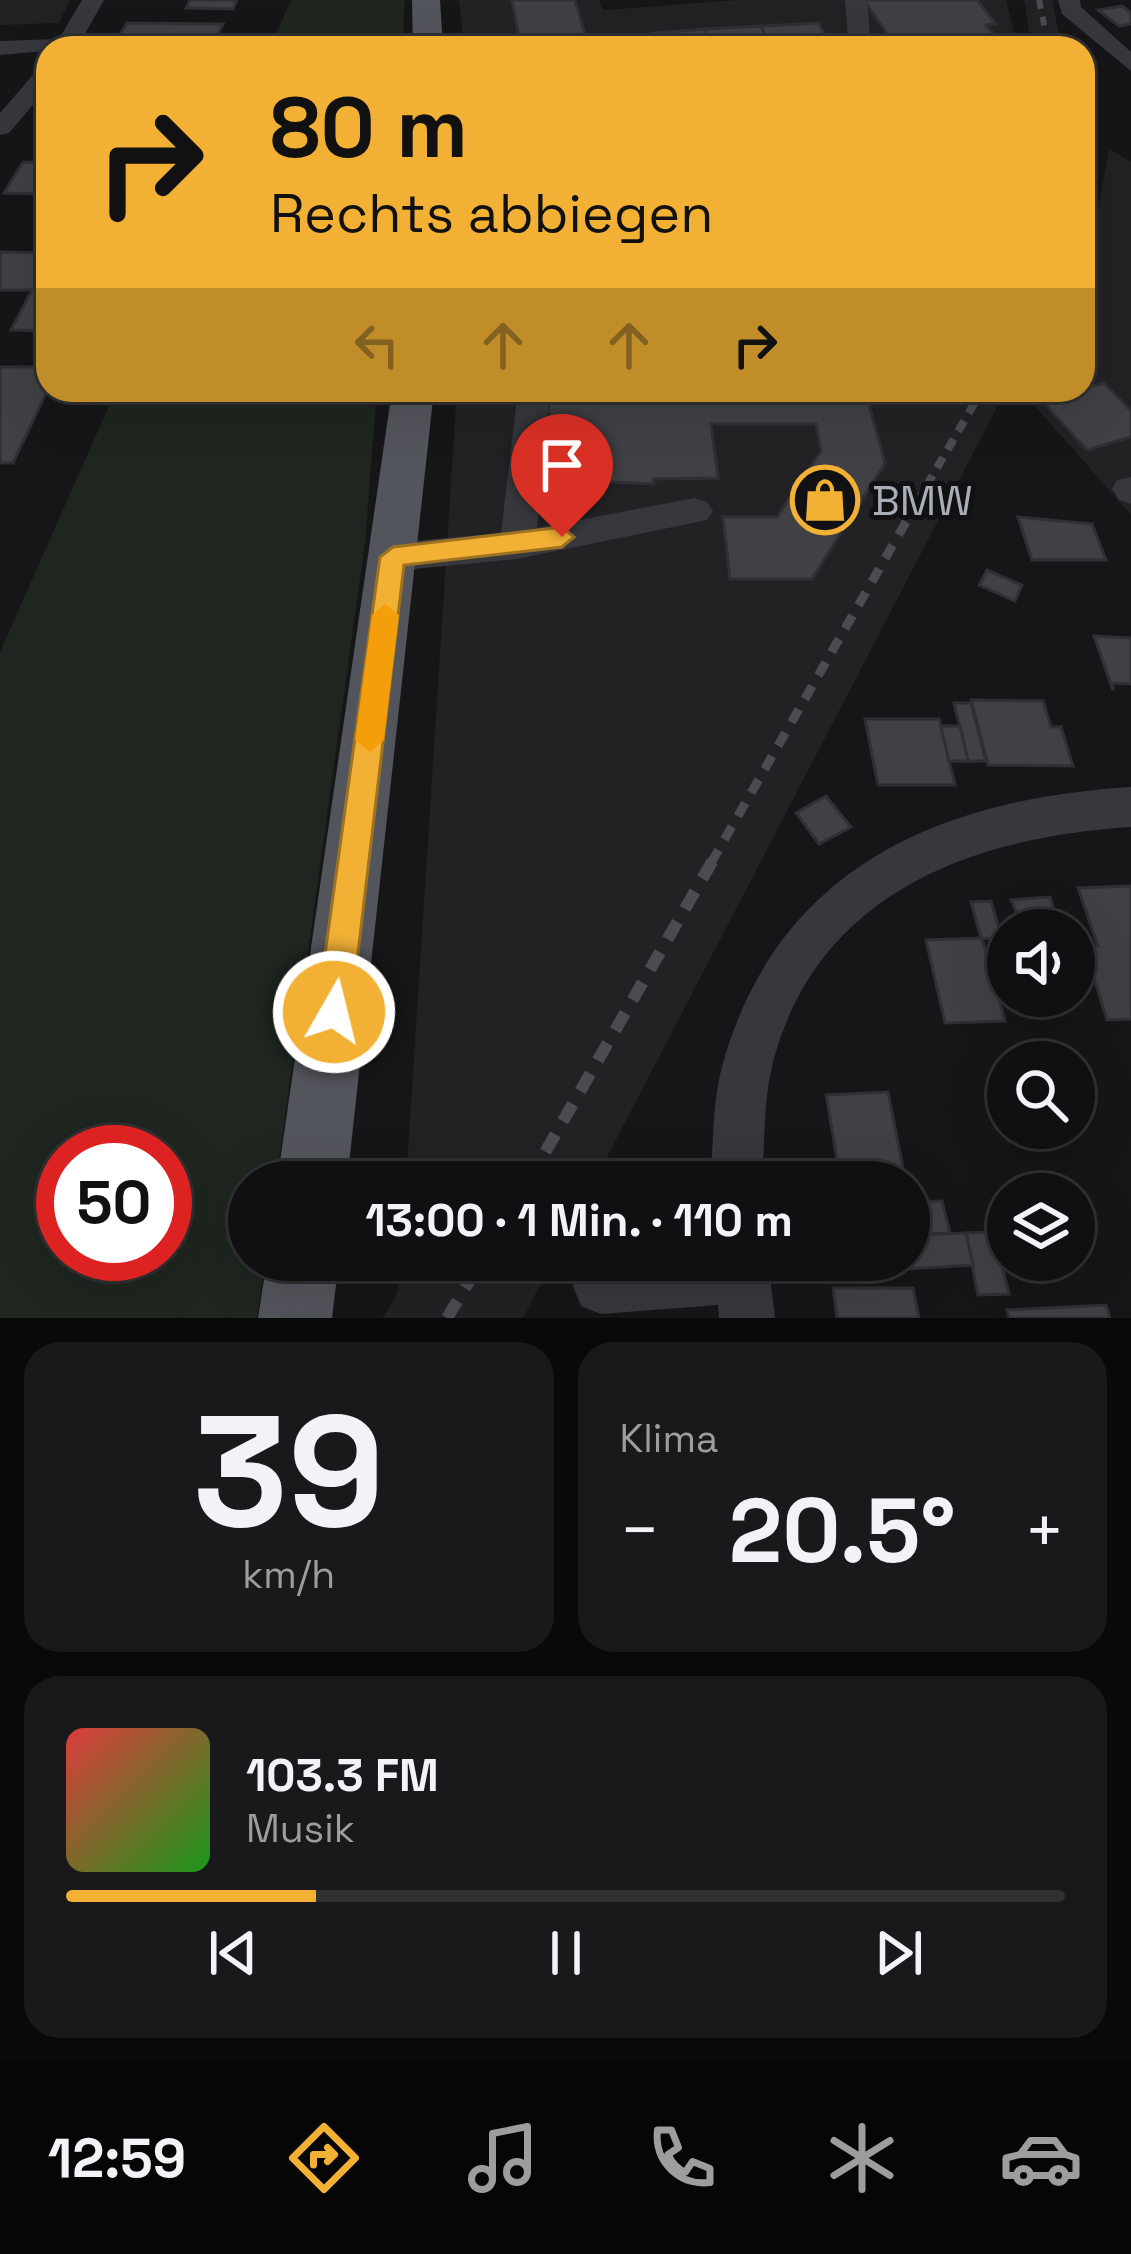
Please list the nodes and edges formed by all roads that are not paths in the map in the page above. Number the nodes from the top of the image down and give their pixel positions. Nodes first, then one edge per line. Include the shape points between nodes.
1 (93, 0) edge
2 (426, 0) edge
3 (856, 0) edge
4 (1069, 0) edge
5 (72, 36) edge
6 (428, 36) edge
7 (859, 36) edge
8 (36, 47) edge
9 (0, 48) edge
10 (1131, 64) edge
11 (36, 86) edge
12 (0, 128) edge
13 (411, 402) edge
14 (533, 402) edge
15 (695, 511) dead end
16 (518, 545) junction
17 (393, 557) junction
18 (1131, 807) edge
19 (315, 1161) edge
20 (738, 1161) edge
21 (299, 1281) edge
22 (744, 1284) edge
23 (601, 1286) dead end
24 (295, 1318) edge

1 - 5 street
2 - 6 main road
3 - 7 street
4 - 10 street
8 - 9 street
11 - 12 street
13 - 17 main road
14 - 16 street
15 - 16 street
16 - 17 street
17 - 19 main road
18 - 20 street via 1071,807 943,839 854,890 792,959 748,1063
21 - 24 main road
22 - 23 street

